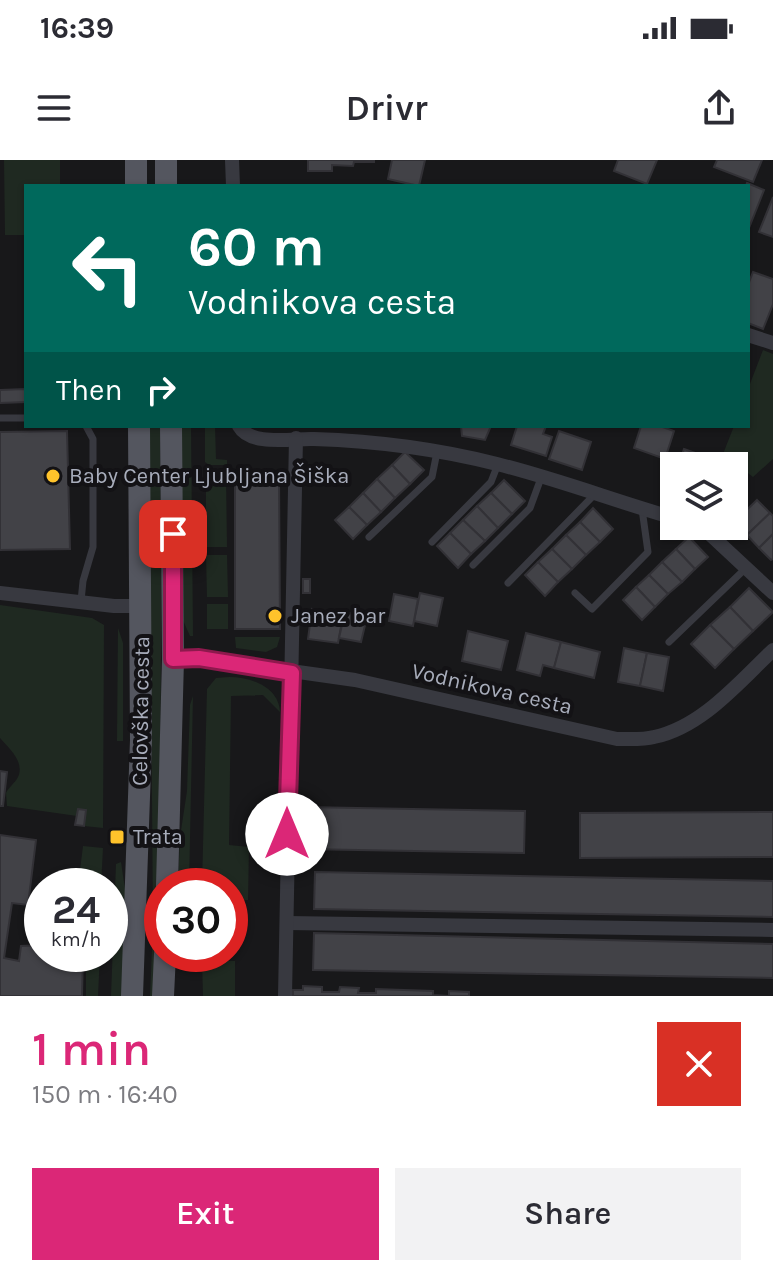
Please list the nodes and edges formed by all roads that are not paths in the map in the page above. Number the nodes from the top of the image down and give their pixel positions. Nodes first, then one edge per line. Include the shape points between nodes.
1 (136, 160) edge
2 (166, 160) edge
3 (232, 160) edge
4 (136, 184) edge
5 (166, 184) edge
6 (233, 184) edge
7 (750, 336) edge
8 (773, 343) edge
9 (0, 418) edge
10 (24, 418) edge
11 (87, 428) edge
12 (139, 428) edge
13 (171, 428) edge
14 (240, 428) edge
15 (296, 438) junction
16 (437, 452) junction
17 (498, 464) junction
18 (541, 478) junction
19 (594, 495) junction
20 (642, 509) junction
21 (660, 514) edge
22 (369, 537) dead end
23 (716, 540) edge
24 (432, 542) dead end
25 (473, 565) dead end
26 (746, 568) junction
27 (508, 583) dead end
28 (0, 593) edge
29 (575, 593) dead end
30 (773, 593) edge
31 (81, 601) junction
32 (142, 606) junction
33 (669, 642) dead end
34 (773, 650) edge
35 (173, 659) junction
36 (292, 673) junction
37 (167, 868) edge
38 (287, 923) junction
39 (773, 930) edge
40 (164, 972) edge
41 (132, 996) edge
42 (163, 996) edge
43 (285, 996) edge

1 - 4 main road
2 - 5 main road
3 - 6 street
7 - 8 street
9 - 10 lane
11 - 31 lane via 93,439 93,547
12 - 32 main road, Celovška cesta
13 - 35 main road, Celovška cesta
14 - 15 street via 258,439
15 - 16 street
15 - 36 street
16 - 17 street
16 - 22 lane via 432,477
17 - 18 street
17 - 24 lane via 491,482
18 - 19 street
18 - 25 lane via 530,508
19 - 20 street
19 - 27 lane
20 - 21 street
20 - 29 lane via 648,552 592,609
23 - 26 street
26 - 30 street
26 - 33 lane
28 - 31 street
31 - 32 street
32 - 41 main road, Celovška cesta
34 - 36 street, Vodnikova cesta via 697,717 641,738 578,732 355,680
35 - 36 street, Vodnikova cesta via 199,658
35 - 37 main road, Celovška cesta
36 - 38 street
38 - 39 street
38 - 43 street
40 - 42 main road

